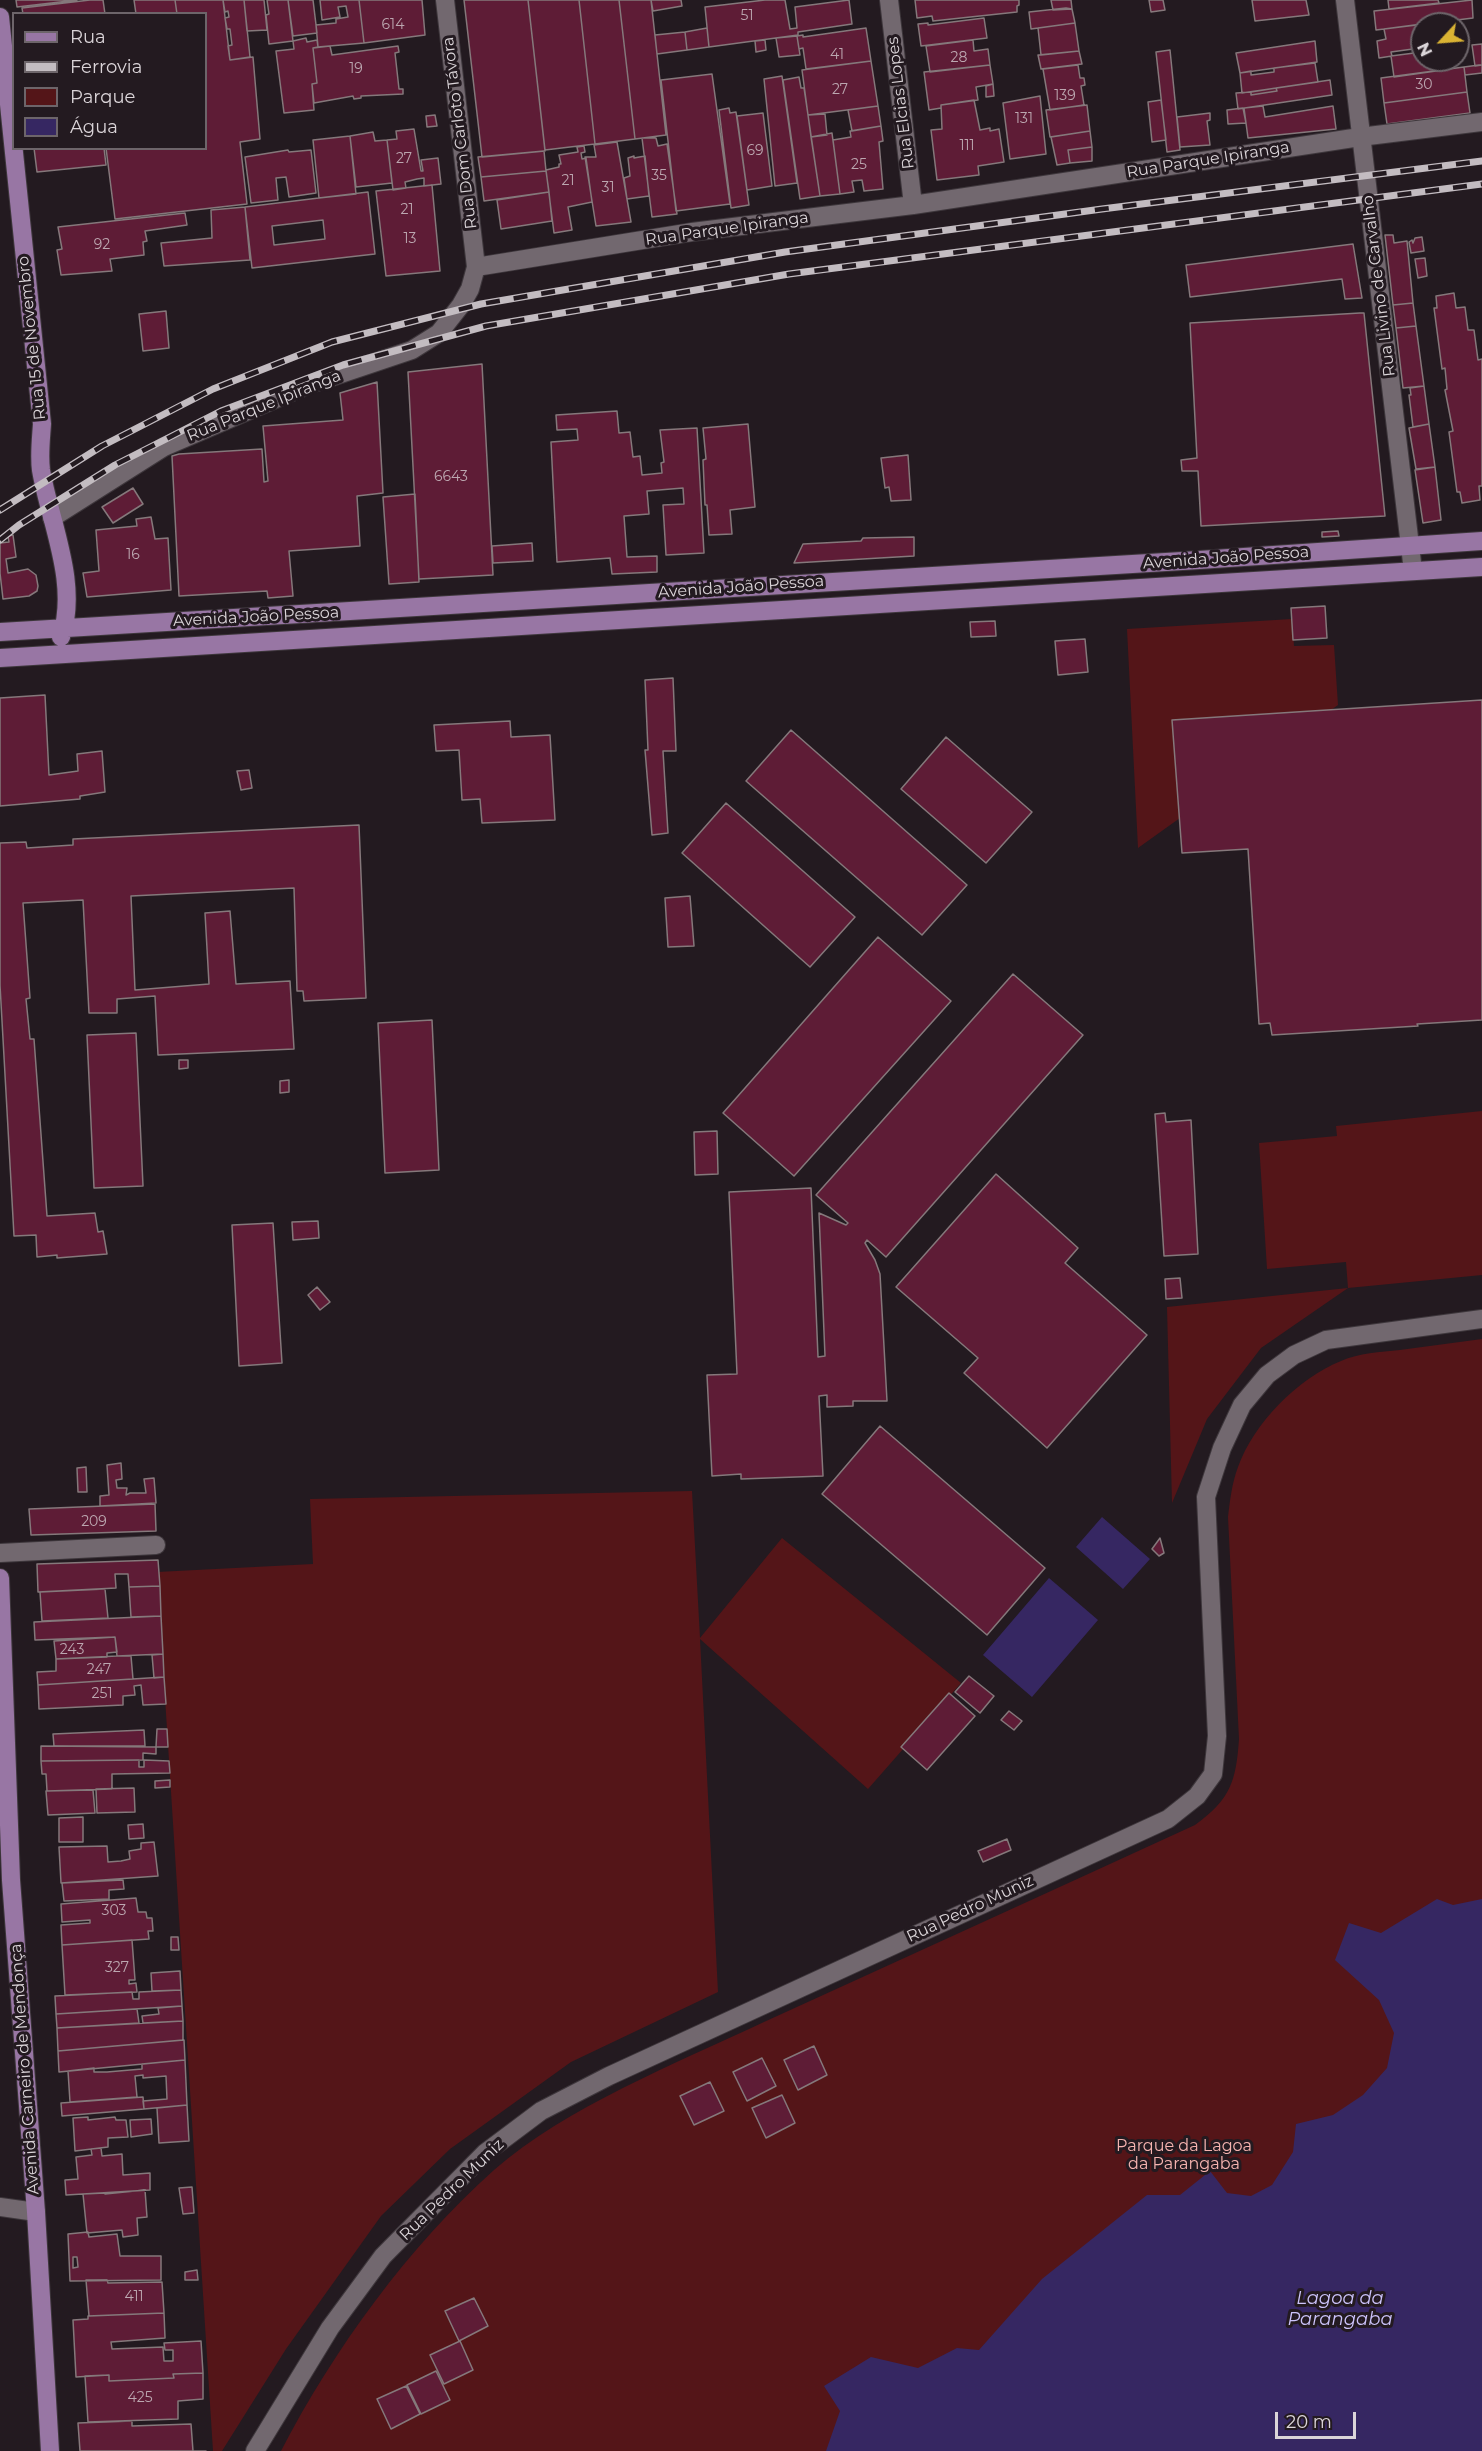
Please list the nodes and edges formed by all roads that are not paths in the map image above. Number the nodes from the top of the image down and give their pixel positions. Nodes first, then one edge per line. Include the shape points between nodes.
1 (445, 0) edge
2 (889, 0) edge
3 (1345, 0) edge
4 (0, 17) edge
5 (1482, 122) edge
6 (12, 133) edge
7 (1360, 137) junction
8 (14, 150) edge
9 (913, 205) junction
10 (476, 267) junction
11 (52, 518) junction
12 (1482, 541) edge
13 (1410, 546) junction
14 (1482, 567) edge
15 (1413, 571) junction
16 (65, 627) junction
17 (0, 632) edge
18 (55, 654) junction
19 (0, 658) edge
20 (1482, 1319) edge
21 (156, 1545) dead end
22 (0, 1553) edge
23 (0, 1578) edge
24 (5, 1879) edge
25 (0, 2207) edge
26 (36, 2212) junction
27 (51, 2451) edge
28 (255, 2451) edge

1 - 10 street, Rua Dom Carloto Távora
2 - 9 street, Rua Elcias Lopes
3 - 7 street, Rua Livino de Carvalho
4 - 6 main road, Rua 15 de Novembro
5 - 7 street, Rua Parque Ipiranga
7 - 9 street, Rua Parque Ipiranga
7 - 13 street, Rua Livino de Carvalho
8 - 11 main road, Rua 15 de Novembro via 42,424 40,468
9 - 10 street, Rua Parque Ipiranga via 692,232
10 - 11 street, Rua Parque Ipiranga via 461,305 439,333 412,350 308,385 164,447
11 - 16 main road, Rua 15 de Novembro via 63,565
12 - 13 main road, Avenida João Pessoa
13 - 15 street, Rua Livino de Carvalho
13 - 16 main road, Avenida João Pessoa
14 - 15 main road, Avenida João Pessoa
15 - 18 main road, Avenida João Pessoa
16 - 17 main road, Avenida João Pessoa
16 - 18 main road, Rua 15 de Novembro
18 - 19 main road, Avenida João Pessoa
20 - 28 street, Rua Pedro Muniz via 1326,1340 1294,1354 1267,1375 1242,1406 1222,1448 1206,1497 1217,1736 1213,1774 1197,1796 1168,1819 609,2076 541,2111 485,2153 383,2256 330,2328
21 - 22 street
23 - 24 main road, Avenida Carneiro de Mendonça
24 - 26 main road, Avenida Carneiro de Mendonça
25 - 26 street
26 - 27 main road, Avenida Carneiro de Mendonça

